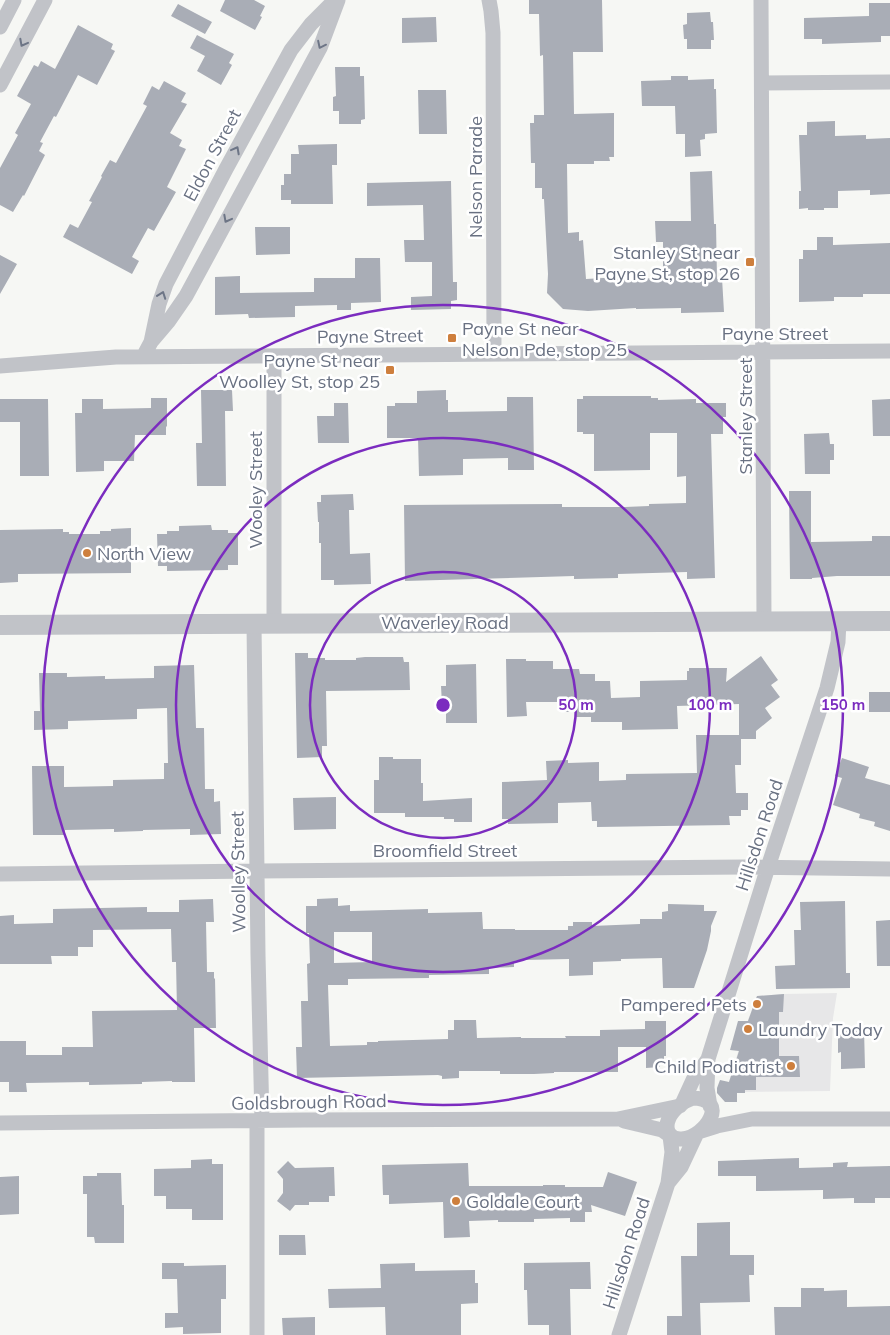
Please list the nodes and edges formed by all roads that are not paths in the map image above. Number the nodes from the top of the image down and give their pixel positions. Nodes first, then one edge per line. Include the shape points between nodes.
1 (14, 0) edge
2 (45, 0) edge
3 (337, 0) edge
4 (489, 0) edge
5 (761, 0) edge
6 (0, 27) edge
7 (890, 82) edge
8 (762, 83) junction
9 (0, 85) edge
10 (150, 342) junction
11 (890, 351) edge
12 (763, 352) junction
13 (494, 354) junction
14 (274, 356) junction
15 (144, 357) junction
16 (0, 366) edge
17 (839, 620) junction
18 (764, 621) junction
19 (890, 621) edge
20 (274, 623) junction
21 (0, 624) edge
22 (254, 624) junction
23 (768, 867) junction
24 (890, 869) edge
25 (257, 871) junction
26 (0, 874) edge
27 (708, 1059) junction
28 (681, 1105) junction
29 (711, 1106) junction
30 (618, 1119) junction
31 (752, 1119) junction
32 (890, 1119) edge
33 (259, 1120) junction
34 (0, 1123) edge
35 (698, 1133) junction
36 (670, 1136) junction
37 (668, 1183) junction
38 (257, 1335) edge
39 (619, 1335) edge

1 - 6 street
2 -> 9 street
3 -> 10 street, Eldon Street via 320,48 186,296
10 -> 3 street, Eldon Street via 166,284 291,50 311,24
4 - 13 street, Nelson Parade via 493,34
5 - 8 street, Stanley Street
7 - 8 street
8 - 12 street, Stanley Street
10 - 15 street, Eldon Street
11 - 12 street, Payne Street
12 - 13 street, Payne Street
12 - 18 street, Stanley Street
13 - 14 street, Payne Street
14 - 15 street, Payne Street
14 - 20 street, Wooley Street
15 - 16 street, Payne Street
17 - 18 street, Waverley Road
17 - 19 street, Waverley Road
17 - 23 street, Hillsdon Road via 838,642 827,688
18 - 20 street, Waverley Road
20 - 22 street, Waverley Road
21 - 22 street, Waverley Road
22 - 25 street, Woolley Street
23 - 24 street, Broomfield Street
23 - 25 street, Broomfield Street
23 - 27 street, Hillsdon Road
25 - 26 street, Broomfield Street
25 - 33 street, Woolley Street
27 - 28 street, Hillsdon Road
27 - 29 street, Hillsdon Road via 707,1088
28 - 29 street via 696,1098
28 - 30 street, Goldsbrough Road
28 - 36 street via 669,1118
29 - 31 street
29 - 35 street via 711,1119
30 - 33 street, Goldsbrough Road
30 - 36 street, Goldsbrough Road via 656,1128
31 - 32 street
31 - 35 street
33 - 34 street, Goldsbrough Road
33 - 38 street, Woolley Street
35 - 36 street via 681,1139
35 - 37 street, Hillsdon Road via 681,1168
36 - 37 street, Hillsdon Road via 672,1152
37 - 39 street, Hillsdon Road

